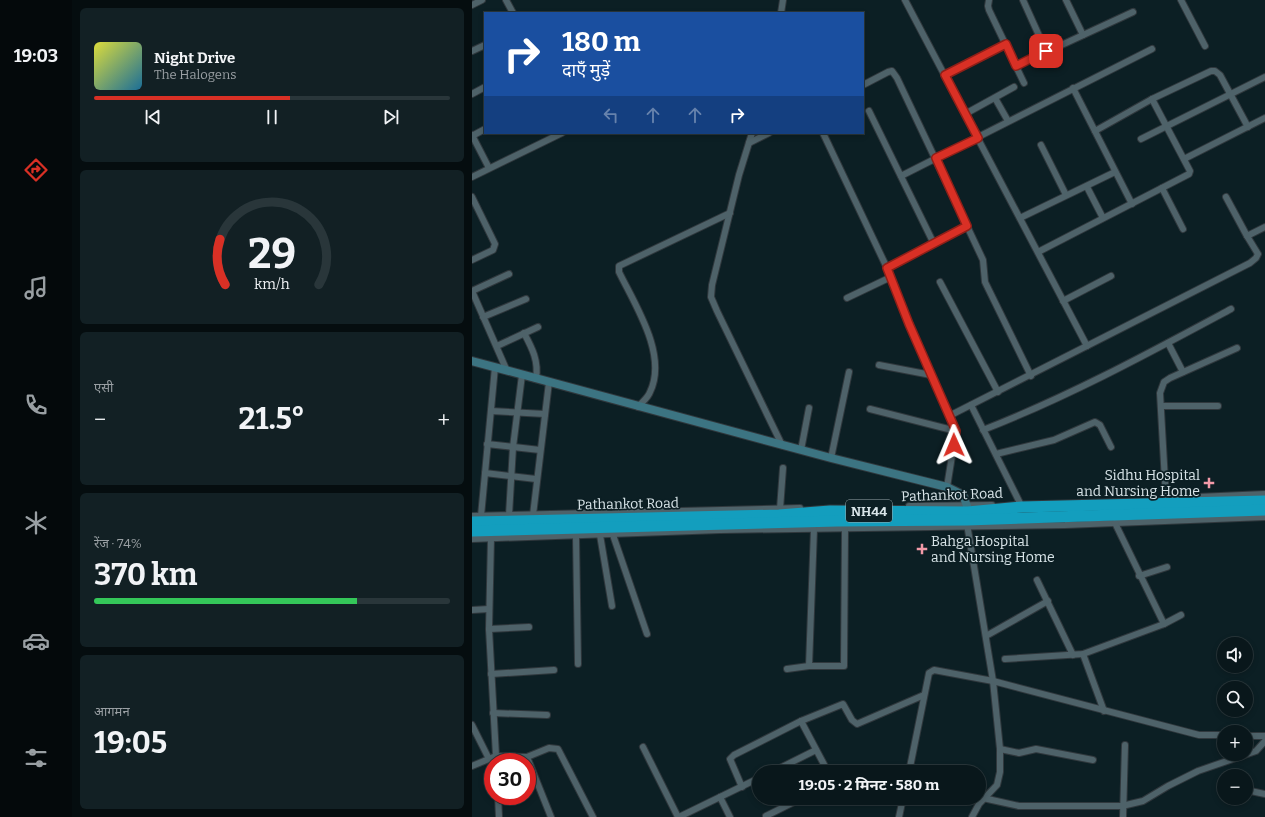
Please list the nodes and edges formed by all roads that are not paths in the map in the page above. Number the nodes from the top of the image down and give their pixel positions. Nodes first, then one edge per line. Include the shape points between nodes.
1 (482, 0) edge
2 (506, 0) edge
3 (783, 0) edge
4 (906, 0) edge
5 (989, 0) edge
6 (1023, 0) edge
7 (1066, 0) edge
8 (1182, 0) edge
9 (472, 5) edge
10 (512, 12) edge
11 (781, 12) edge
12 (1133, 12) dead end
13 (1083, 35) junction
14 (1006, 44) junction
15 (484, 45) edge
16 (1205, 46) dead end
17 (1152, 49) dead end
18 (472, 51) edge
19 (1046, 51) junction
20 (1016, 66) junction
21 (945, 75) junction
22 (1265, 77) edge
23 (1024, 83) dead end
24 (864, 84) edge
25 (1014, 87) dead end
26 (484, 88) edge
27 (1073, 88) junction
28 (472, 94) edge
29 (1230, 94) junction
30 (995, 98) junction
31 (1152, 99) junction
32 (869, 111) dead end
33 (965, 114) junction
34 (1265, 118) edge
35 (1008, 121) junction
36 (1166, 125) junction
37 (1248, 127) junction
38 (484, 129) edge
39 (1095, 131) junction
40 (560, 134) edge
41 (752, 134) edge
42 (767, 134) edge
43 (823, 134) edge
44 (472, 135) edge
45 (978, 138) junction
46 (1140, 139) dead end
47 (749, 143) junction
48 (1041, 145) dead end
49 (936, 158) junction
50 (1184, 158) junction
51 (489, 168) junction
52 (1115, 172) junction
53 (901, 176) junction
54 (472, 177) edge
55 (1086, 186) junction
56 (1162, 188) junction
57 (1066, 196) junction
58 (472, 197) edge
59 (1226, 197) dead end
60 (1132, 204) junction
61 (730, 213) junction
62 (1020, 218) junction
63 (1103, 218) junction
64 (967, 226) junction
65 (1265, 227) edge
66 (1183, 229) dead end
67 (1247, 236) junction
68 (934, 244) junction
69 (1038, 252) junction
70 (472, 260) edge
71 (887, 268) junction
72 (509, 274) dead end
73 (1111, 276) dead end
74 (891, 277) junction
75 (940, 282) dead end
76 (472, 291) edge
77 (847, 298) dead end
78 (526, 299) dead end
79 (1063, 301) junction
80 (1231, 309) dead end
81 (483, 316) junction
82 (538, 327) dead end
83 (524, 333) junction
84 (1168, 343) junction
85 (497, 346) junction
86 (1087, 346) junction
87 (1237, 348) dead end
88 (472, 361) edge
89 (879, 365) dead end
90 (495, 367) junction
91 (508, 371) junction
92 (849, 372) dead end
93 (1183, 372) junction
94 (522, 375) junction
95 (931, 375) junction
96 (1031, 376) junction
97 (536, 379) junction
98 (549, 382) junction
99 (998, 392) junction
100 (971, 406) junction
101 (1161, 406) junction
102 (1218, 406) dead end
103 (638, 407) junction
104 (809, 408) dead end
105 (870, 409) dead end
106 (491, 411) junction
107 (518, 412) junction
108 (545, 414) junction
109 (949, 416) junction
110 (983, 430) junction
111 (956, 431) junction
112 (487, 444) junction
113 (782, 445) junction
114 (513, 447) junction
115 (1111, 447) dead end
116 (540, 450) junction
117 (801, 450) junction
118 (996, 454) junction
119 (831, 458) junction
120 (783, 468) dead end
121 (485, 473) junction
122 (512, 477) junction
123 (536, 479) junction
124 (947, 486) junction
125 (1265, 494) edge
126 (1166, 498) junction
127 (1265, 501) edge
128 (1021, 505) junction
129 (780, 509) junction
130 (1265, 510) edge
131 (509, 515) junction
132 (533, 515) junction
133 (472, 516) edge
134 (967, 516) junction
135 (1265, 517) edge
136 (476, 519) edge
137 (1115, 523) junction
138 (814, 529) junction
139 (845, 529) junction
140 (472, 531) edge
141 (614, 534) junction
142 (600, 535) junction
143 (576, 536) junction
144 (491, 538) junction
145 (472, 539) edge
146 (1167, 567) dead end
147 (1140, 576) junction
148 (1038, 580) dead end
149 (1048, 601) junction
150 (612, 606) dead end
151 (490, 609) junction
152 (472, 610) edge
153 (1181, 615) dead end
154 (1164, 624) junction
155 (529, 627) dead end
156 (489, 629) junction
157 (646, 634) dead end
158 (986, 636) junction
159 (1083, 654) junction
160 (1073, 655) junction
161 (1005, 659) dead end
162 (578, 664) dead end
163 (809, 666) junction
164 (787, 669) dead end
165 (554, 670) dead end
166 (491, 674) junction
167 (993, 681) junction
168 (924, 695) junction
169 (1104, 711) junction
170 (493, 713) junction
171 (547, 715) dead end
172 (801, 721) junction
173 (472, 725) edge
174 (1217, 735) edge
175 (1253, 736) edge
176 (1265, 736) edge
177 (1265, 741) edge
178 (1125, 745) dead end
179 (643, 747) dead end
180 (1000, 749) junction
181 (816, 750) junction
182 (485, 753) edge
183 (498, 753) edge
184 (536, 753) edge
185 (1092, 760) dead end
186 (484, 761) edge
187 (786, 765) edge
188 (824, 765) edge
189 (910, 765) edge
190 (472, 766) edge
191 (536, 780) edge
192 (752, 781) edge
193 (742, 786) junction
194 (1253, 791) edge
195 (1265, 794) edge
196 (986, 795) edge
197 (720, 797) junction
198 (986, 799) edge
199 (498, 805) edge
200 (788, 805) edge
201 (902, 805) edge
202 (979, 805) edge
203 (1122, 806) junction
204 (766, 816) dead end
205 (499, 817) edge
206 (551, 817) edge
207 (593, 817) edge
208 (679, 817) edge
209 (730, 817) edge
210 (899, 817) edge
211 (972, 817) edge
212 (1123, 817) edge

1 - 9 street
2 - 10 street
3 - 11 street
4 - 21 street
5 - 14 street via 988,6
6 - 19 street
7 - 13 street
8 - 16 street
12 - 13 street
13 - 19 street
14 - 20 street
14 - 21 street
15 - 18 street
17 - 27 street
19 - 20 street
20 - 23 street
21 - 33 street
22 - 29 street
24 - 49 street via 888,72 894,74
25 - 30 street
26 - 28 street
27 - 35 street
27 - 39 street
29 - 31 street via 1220,75 1211,71
29 - 36 street
29 - 37 street
30 - 33 street
30 - 35 street
31 - 36 street
31 - 39 street
32 - 53 street
33 - 45 street
34 - 37 street
35 - 45 street
36 - 46 street
36 - 50 street
37 - 50 street
38 - 44 street
39 - 52 street
40 - 51 street
41 - 47 street
42 - 47 street
43 - 71 street
44 - 51 street
45 - 49 street
45 - 62 street
47 - 61 street
48 - 57 street
49 - 53 street
49 - 64 street
50 - 56 street via 1189,174
51 - 54 street
52 - 55 street
52 - 60 street
53 - 68 street
55 - 57 street
55 - 63 street
56 - 60 street
56 - 66 street
57 - 62 street
58 - 70 street via 495,244 493,250
59 - 67 street
60 - 63 street
61 - 103 street via 619,266 619,272 651,339 654,378 650,393
61 - 113 street via 711,297
62 - 69 street
63 - 69 street
64 - 68 street
64 - 96 street via 983,260 985,282
65 - 67 street
67 - 86 street via 1258,254 1256,258
68 - 71 street
69 - 79 street
71 - 74 street
72 - 76 street
73 - 79 street
74 - 77 street
74 - 95 street
75 - 99 street
76 - 81 street
78 - 81 street
79 - 86 street
80 - 84 street
81 - 85 street
82 - 83 street
83 - 85 street
83 - 97 street via 536,359
84 - 93 street
84 - 110 street via 1071,394
85 - 91 street
86 - 96 street
87 - 93 street
88 - 90 street
89 - 95 street
90 - 91 street
90 - 106 street
91 - 94 street
92 - 119 street
93 - 101 street via 1164,382 1160,393
94 - 97 street
94 - 107 street
95 - 109 street
96 - 99 street
97 - 98 street
98 - 103 street
98 - 108 street
99 - 100 street
100 - 109 street
100 - 110 street
101 - 102 street
101 - 126 street
103 - 113 street
104 - 117 street
105 - 111 street
106 - 107 street
106 - 112 street
107 - 108 street
107 - 114 street
108 - 116 street
109 - 111 street
110 - 118 street
111 - 124 street
112 - 114 street
112 - 121 street
113 - 117 street
114 - 116 street
114 - 122 street
115 - 118 street via 1100,425 1095,422 1054,440
116 - 123 street
117 - 119 street
118 - 128 street
119 - 124 street
120 - 129 street
121 - 122 street
121 - 136 street
122 - 123 street
122 - 131 street
123 - 132 street
124 - 134 street via 964,495
125 - 126 street
126 - 128 street
127 - 128 highway, Pathankot Road / NH44
128 - 134 highway, Pathankot Road / NH44
129 - 132 street
129 - 134 street
130 - 134 highway, NH44
131 - 132 street
131 - 136 street
133 - 136 street
134 - 136 highway, Pathankot Road / NH44 via 830,511 764,515
134 - 137 street
134 - 139 street
134 - 140 highway, NH44
134 - 158 street
135 - 137 street
137 - 147 street
138 - 139 street
138 - 141 street
138 - 163 street
139 - 163 street via 844,666
141 - 142 street
141 - 157 street
142 - 143 street
142 - 150 street
143 - 144 street
143 - 162 street
144 - 145 street
144 - 151 street
146 - 147 street
147 - 154 street
148 - 149 street
149 - 158 street
149 - 160 street
151 - 152 street
151 - 156 street
153 - 154 street
154 - 159 street
155 - 156 street
156 - 166 street
158 - 167 street
159 - 160 street
159 - 169 street
160 - 161 street
163 - 164 street
165 - 166 street
166 - 170 street
167 - 168 street via 934,670 929,673
167 - 169 street
167 - 180 street
168 - 172 street via 857,724 843,704
168 - 189 street
169 - 174 street via 1199,735
170 - 171 street
170 - 183 street
172 - 181 street
172 - 193 street via 731,757
173 - 182 street
175 - 176 street
177 - 203 street via 1256,751 1190,775 1143,801
178 - 203 street
179 - 208 street
180 - 185 street via 1019,753 1036,749
180 - 196 street via 999,779 997,785
181 - 187 street
181 - 188 street
184 - 207 street via 549,748 558,748
186 - 190 street
191 - 206 street
192 - 193 street
193 - 197 street
194 - 195 street
197 - 208 street
197 - 209 street
198 - 203 street via 1019,806
199 - 205 street
200 - 204 street
201 - 210 street
202 - 211 street
203 - 212 street

